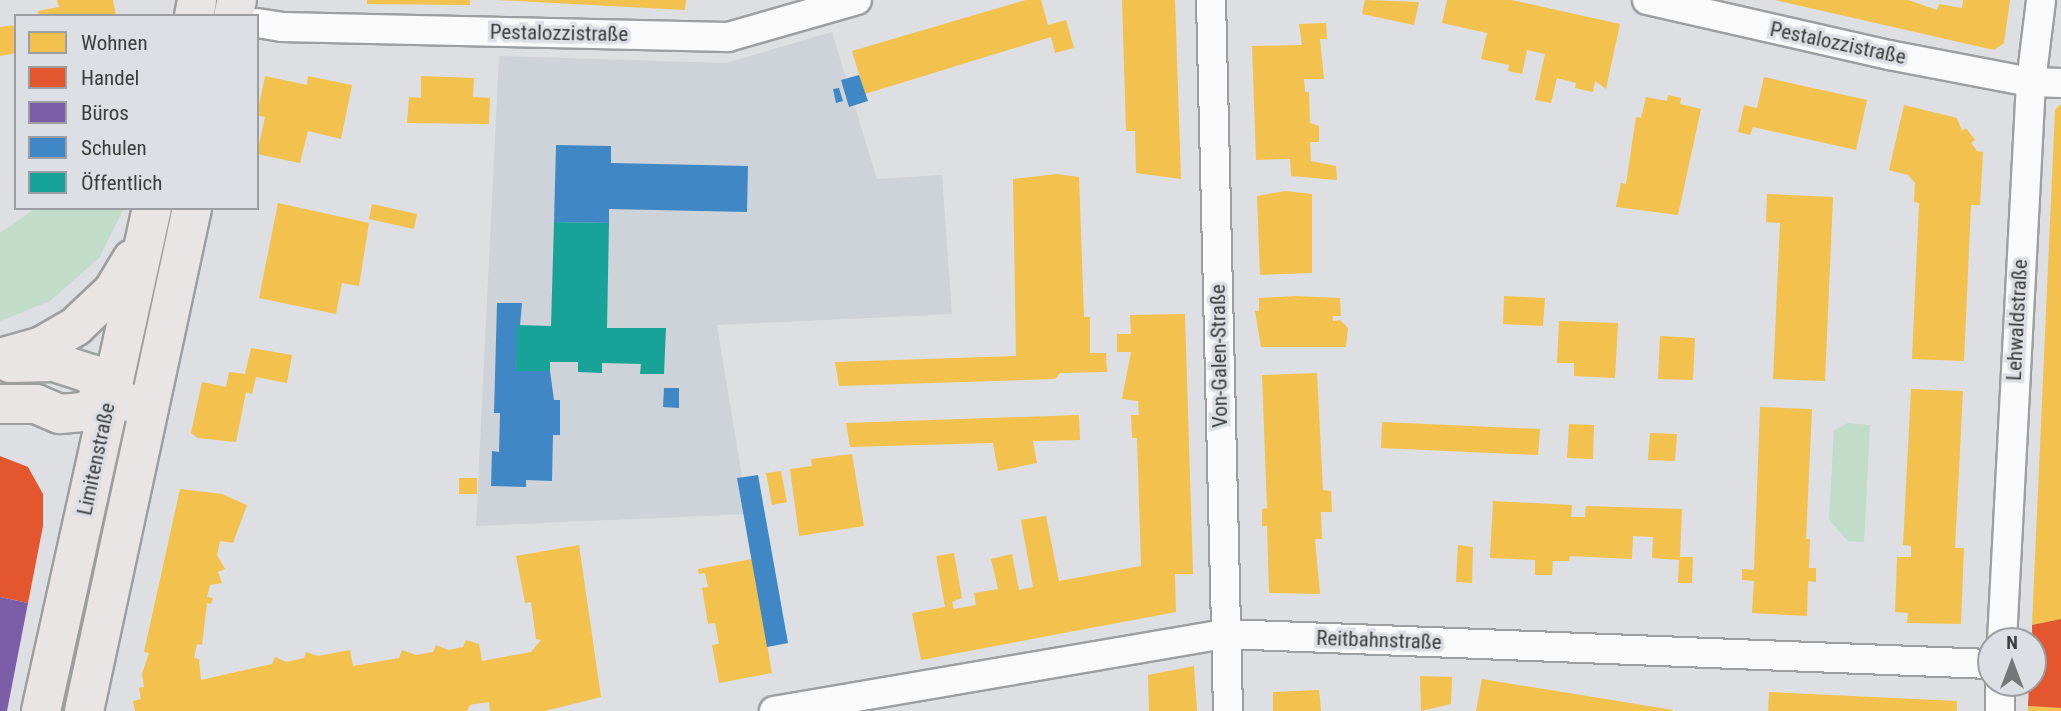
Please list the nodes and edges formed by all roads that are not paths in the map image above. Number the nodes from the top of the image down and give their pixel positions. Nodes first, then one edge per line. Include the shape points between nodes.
1 (857, 0) edge
2 (1211, 0) edge
3 (1647, 0) edge
4 (2041, 0) edge
5 (259, 23) edge
6 (2031, 82) junction
7 (2061, 83) edge
8 (192, 210) edge
9 (149, 222) edge
10 (0, 360) edge
11 (108, 399) junction
12 (0, 404) edge
13 (147, 405) junction
14 (2003, 627) edge
15 (1226, 634) junction
16 (1977, 663) edge
17 (41, 711) edge
18 (84, 711) edge
19 (774, 711) edge
20 (1228, 711) edge

1 - 5 street, Pestalozzistraße via 727,37
2 - 15 street, Von-Galen-Straße
3 - 6 street, Pestalozzistraße
4 - 6 street, Lehwaldstraße
6 - 7 street, Pestalozzistraße
6 - 14 street, Lehwaldstraße
8 - 13 main road, Limitenstraße
9 - 10 main road via 113,291 76,326 42,346
9 - 11 main road, Limitenstraße
10 - 11 main road via 72,367 91,374
11 - 12 main road via 83,412 60,414 36,404
11 - 13 main road
11 - 17 main road, Limitenstraße
13 - 18 main road, Limitenstraße
15 - 16 street, Reitbahnstraße
15 - 19 street, Reitbahnstraße
15 - 20 street, Von-Galen-Straße

